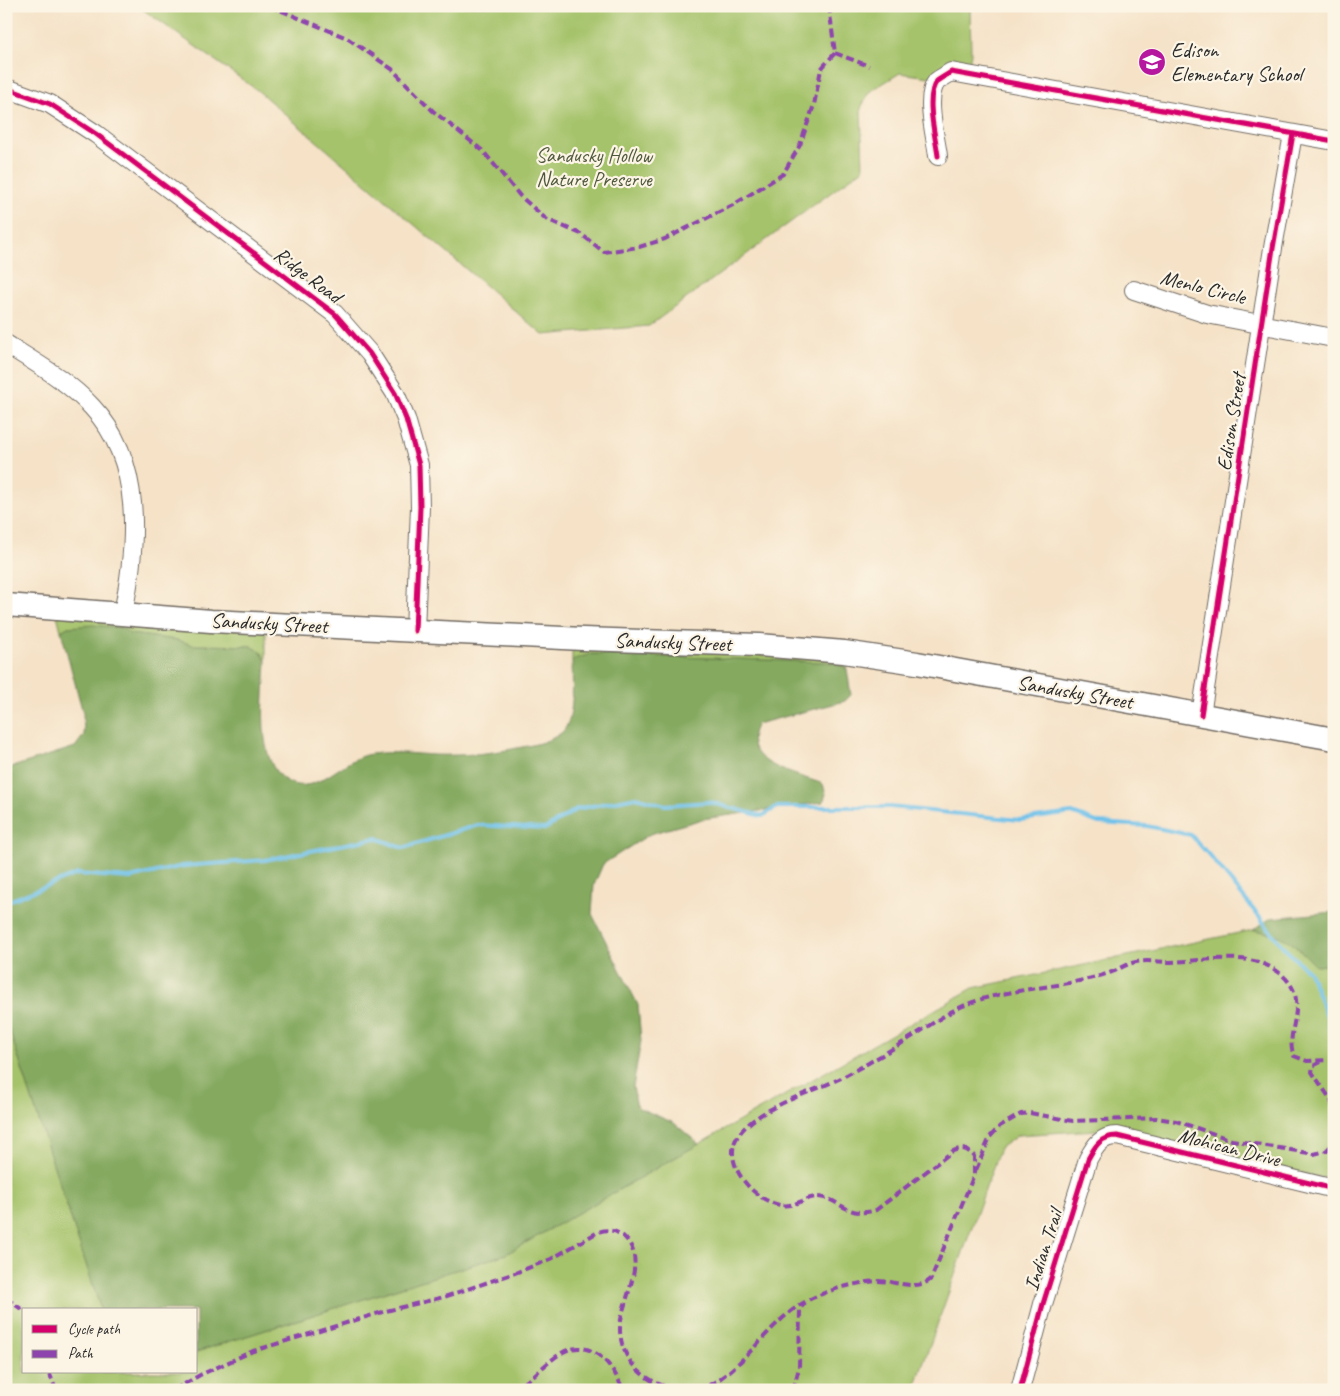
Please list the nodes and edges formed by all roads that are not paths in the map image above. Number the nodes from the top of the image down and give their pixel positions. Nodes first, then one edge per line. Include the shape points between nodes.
1 (6, 88) edge
2 (1293, 134) junction
3 (1334, 141) edge
4 (938, 156) dead end
5 (1134, 290) dead end
6 (1263, 324) junction
7 (1328, 337) dead end
8 (6, 344) edge
9 (6, 605) edge
10 (122, 613) junction
11 (416, 630) junction
12 (1201, 715) junction
13 (1334, 739) edge
14 (1117, 1136) joint
15 (1334, 1188) edge
16 (1020, 1390) edge

1 - 11 street, Ridge Road via 50,104 96,134 335,314 370,354 395,393 419,465
2 - 3 street
2 - 4 street via 951,72 937,81 932,90
2 - 6 street, Edison Street
5 - 6 street, Menlo Circle via 1206,314
6 - 7 street, Menlo Circle
6 - 12 street, Edison Street
8 - 10 street via 81,396 103,420 115,441 127,476 134,516 131,571
9 - 10 main road, Sandusky Street
10 - 11 main road, Sandusky Street
11 - 12 main road, Sandusky Street via 583,640 760,645 844,652
12 - 13 main road, Sandusky Street
14 - 15 street, Mohican Drive
14 - 16 street, Indian Trail via 1097,1143 1088,1159

